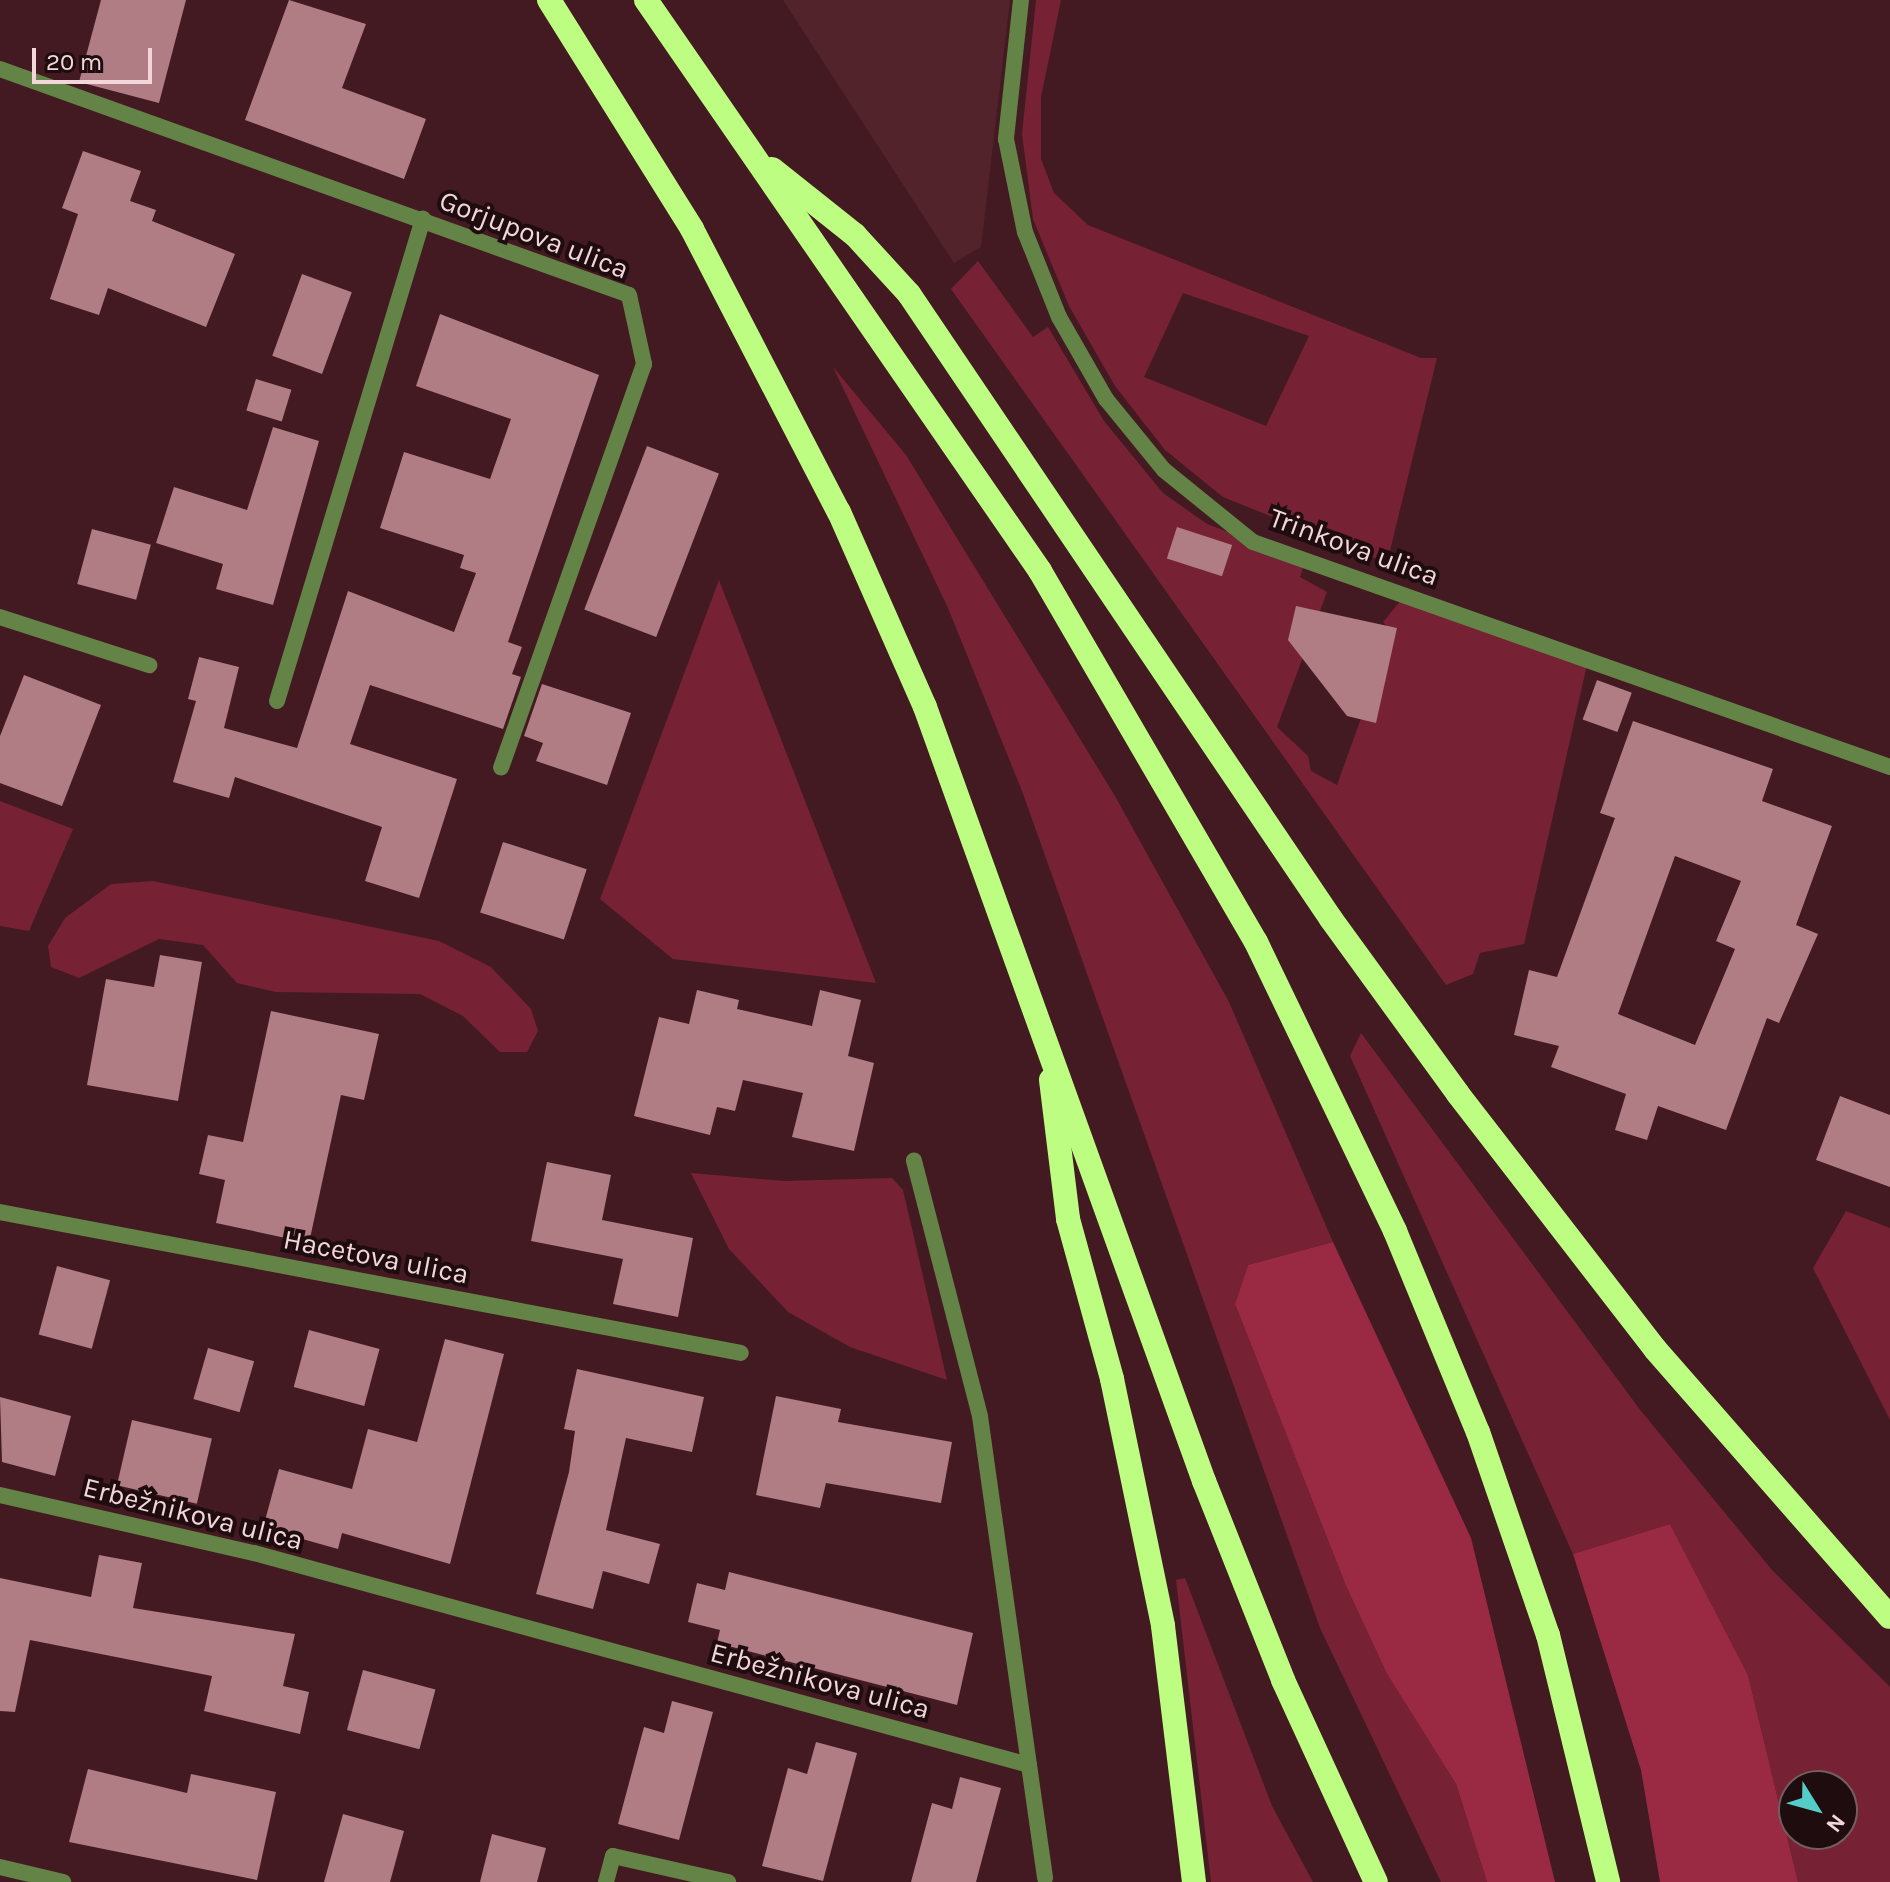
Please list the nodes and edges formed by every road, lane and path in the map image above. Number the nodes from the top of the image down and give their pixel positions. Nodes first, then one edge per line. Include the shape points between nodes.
1 (549, 0) edge
2 (646, 0) edge
3 (1021, 0) edge
4 (0, 69) edge
5 (760, 161) junction
6 (423, 219) junction
7 (0, 617) edge
8 (149, 665) dead end
9 (277, 701) dead end
10 (501, 767) dead end
11 (1890, 767) edge
12 (1046, 1042) junction
13 (914, 1160) dead end
14 (0, 1212) edge
15 (741, 1353) dead end
16 (0, 1495) edge
17 (1890, 1617) edge
18 (1029, 1765) junction
19 (0, 1867) edge
20 (1045, 1878) dead end
21 (63, 1882) edge
22 (606, 1882) edge
23 (728, 1882) edge
24 (1194, 1882) edge
25 (1376, 1882) edge
26 (1608, 1882) edge

1 - 12 highway via 692,229 839,512 925,707
2 - 5 highway
3 - 11 street, Trinkova ulica via 1006,139 1025,232 1059,317 1106,399 1164,470 1253,542
4 - 6 street, Gorjupova ulica
5 - 17 highway via 815,198 909,294 1331,919 1467,1106 1655,1349
5 - 26 highway via 1097,660 1304,1037 1438,1331 1515,1531 1577,1738
6 - 9 street
6 - 10 street, Gorjupova ulica via 629,295 644,364
7 - 8 street
12 - 24 highway via 1068,1219 1112,1379 1163,1626
12 - 25 highway via 1242,1580
13 - 18 street via 980,1416
14 - 15 street, Hacetova ulica
16 - 18 street, Erbežnikova ulica via 254,1553
18 - 20 street
19 - 21 street
22 - 23 street via 613,1856

